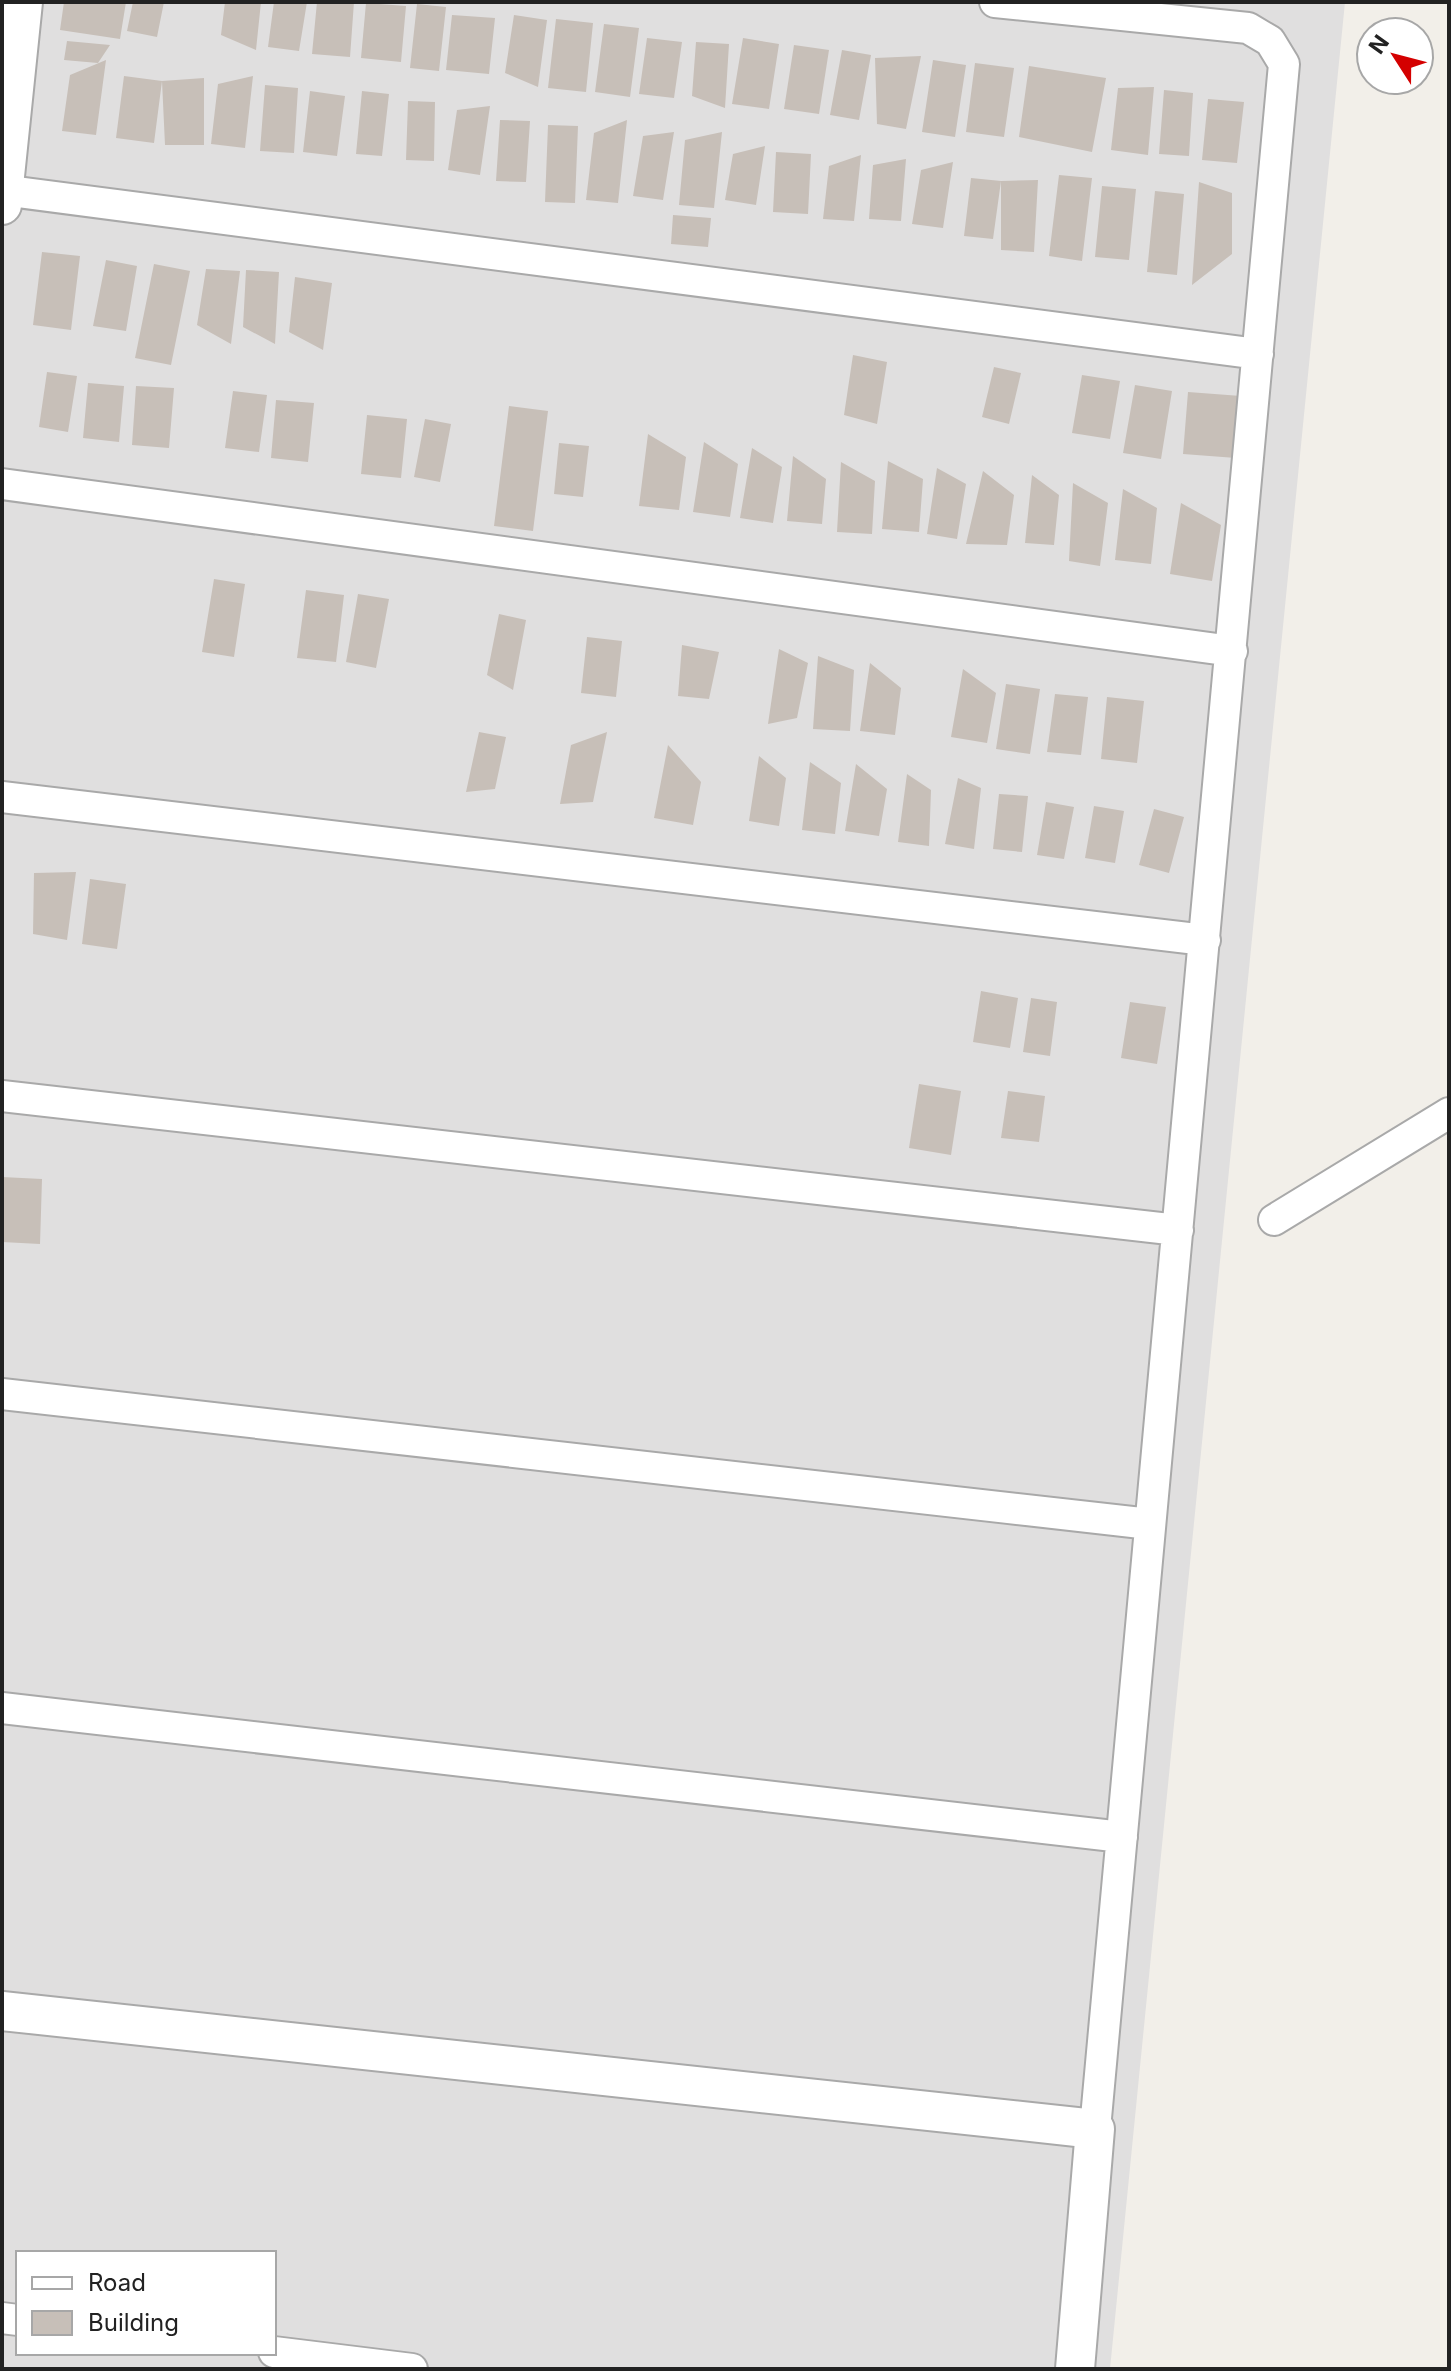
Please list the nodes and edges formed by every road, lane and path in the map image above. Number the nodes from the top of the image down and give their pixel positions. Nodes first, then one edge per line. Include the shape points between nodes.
1 (23, 2) edge
2 (995, 2) edge
3 (3, 195) edge
4 (1258, 354) junction
5 (2, 484) edge
6 (1232, 651) junction
7 (2, 797) edge
8 (1205, 940) junction
9 (2, 1096) edge
10 (1449, 1113) edge
11 (1274, 1220) dead end
12 (1178, 1230) junction
13 (2, 1394) edge
14 (1150, 1524) junction
15 (2, 1708) edge
16 (1122, 1837) junction
17 (2, 2011) edge
18 (1095, 2129) junction
19 (276, 2352) edge
20 (412, 2369) edge
21 (1075, 2369) edge

1 - 3 street
2 - 4 street via 1248,28 1270,41 1284,64
3 - 4 street
4 - 6 street
5 - 6 street
6 - 8 street
7 - 8 street
8 - 12 street
9 - 12 street
10 - 11 street
12 - 14 street
13 - 14 street
14 - 16 street
15 - 16 street
16 - 18 street
17 - 18 street
18 - 21 street
19 - 20 street

